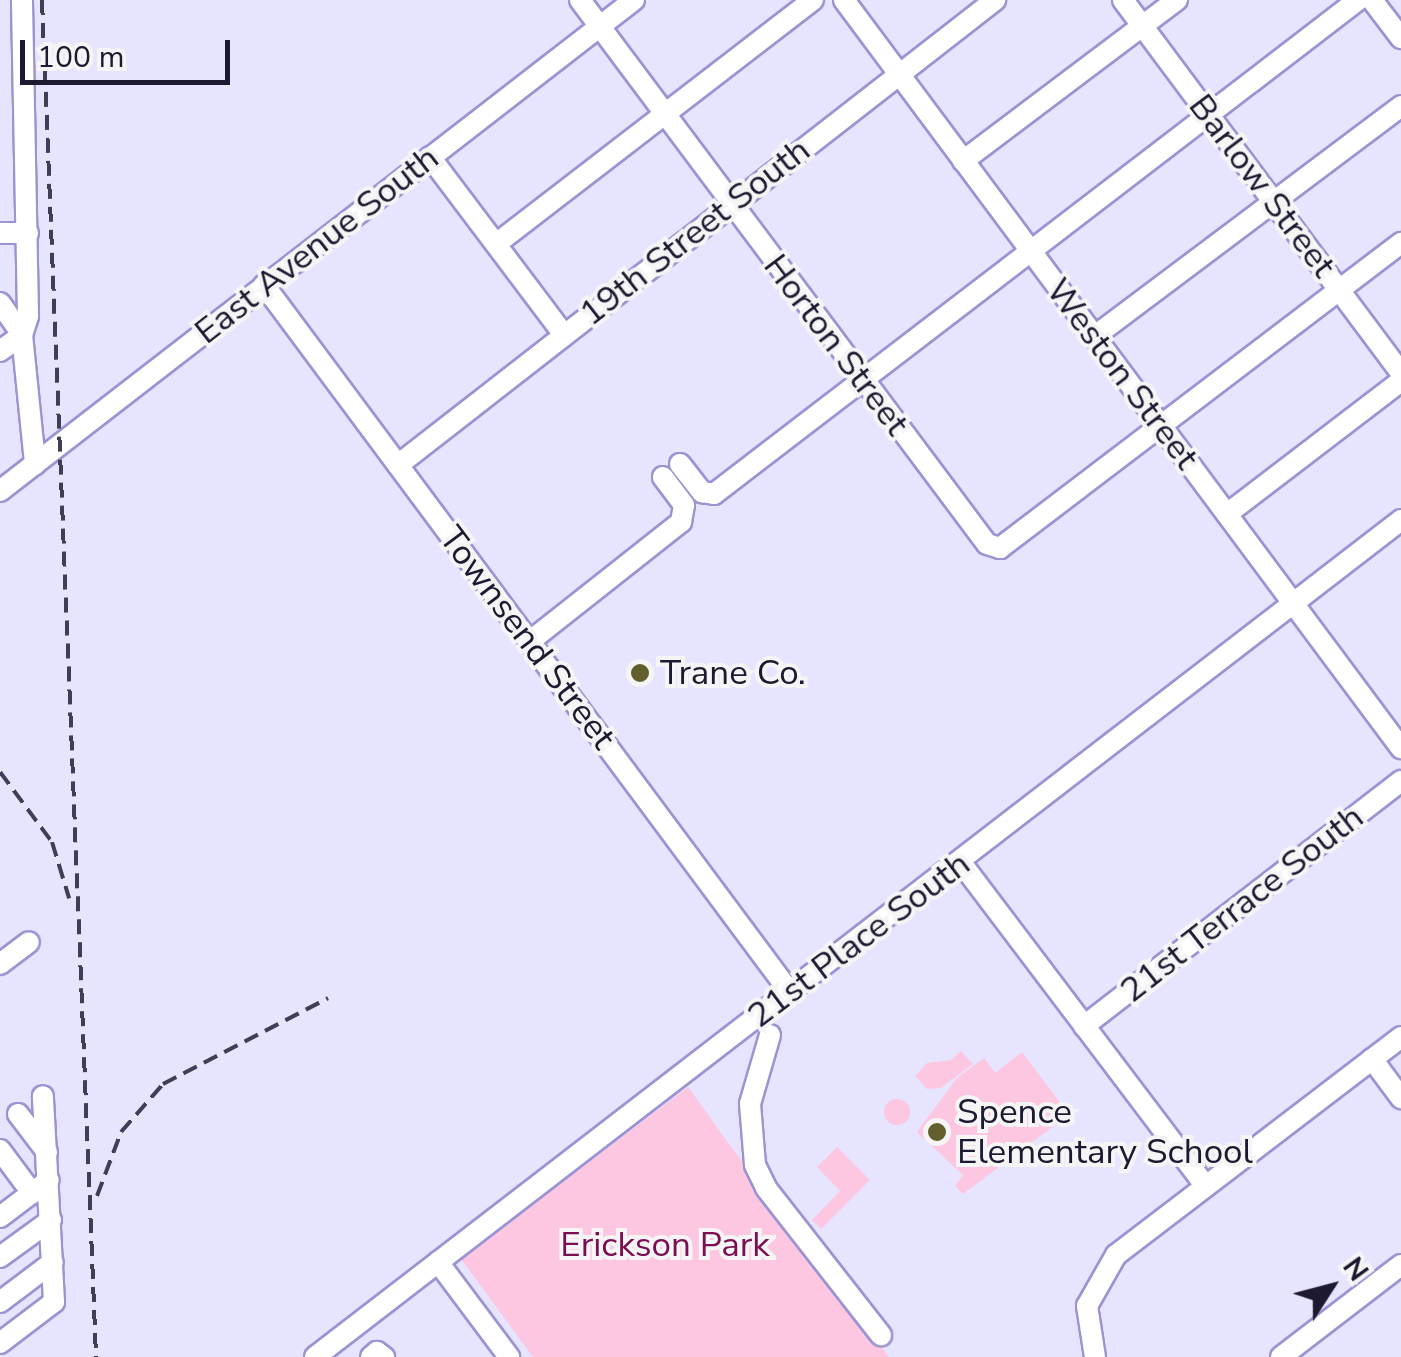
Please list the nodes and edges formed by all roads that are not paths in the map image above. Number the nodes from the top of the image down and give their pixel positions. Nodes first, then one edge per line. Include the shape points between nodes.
1 (22, 0) edge
2 (580, 0) edge
3 (634, 0) edge
4 (813, 0) edge
5 (844, 0) edge
6 (995, 0) edge
7 (1123, 0) edge
8 (1176, 0) edge
9 (1358, 0) edge
10 (1372, 0) edge
11 (1142, 26) junction
12 (599, 27) junction
13 (1401, 38) edge
14 (23, 44) junction
15 (0, 45) edge
16 (898, 73) junction
17 (1401, 106) edge
18 (1208, 114) junction
19 (665, 116) junction
20 (430, 157) junction
21 (964, 161) junction
22 (1274, 202) junction
23 (730, 204) junction
24 (0, 233) edge
25 (28, 233) junction
26 (1401, 242) edge
27 (496, 244) junction
28 (1030, 250) junction
29 (264, 286) junction
30 (1339, 290) junction
31 (0, 303) edge
32 (564, 334) junction
33 (22, 335) junction
34 (1094, 336) junction
35 (0, 352) edge
36 (1401, 373) edge
37 (862, 380) junction
38 (1401, 381) edge
39 (1161, 426) junction
40 (35, 464) junction
41 (398, 465) junction
42 (0, 491) edge
43 (1227, 514) junction
44 (1401, 520) edge
45 (1293, 604) junction
46 (529, 642) junction
47 (1401, 748) edge
48 (1401, 781) edge
49 (962, 864) junction
50 (30, 942) dead end
51 (0, 964) edge
52 (789, 991) junction
53 (1084, 1026) junction
54 (770, 1035) dead end
55 (1401, 1037) edge
56 (1372, 1059) junction
57 (43, 1096) dead end
58 (1401, 1098) edge
59 (18, 1114) dead end
60 (0, 1150) edge
61 (48, 1153) junction
62 (50, 1180) junction
63 (1204, 1184) junction
64 (32, 1193) junction
65 (0, 1216) edge
66 (51, 1220) junction
67 (0, 1257) edge
68 (53, 1262) junction
69 (438, 1262) junction
70 (1401, 1265) edge
71 (0, 1302) edge
72 (881, 1335) dead end
73 (0, 1343) edge
74 (316, 1357) edge
75 (370, 1357) edge
76 (384, 1357) edge
77 (508, 1357) edge
78 (1096, 1357) edge
79 (1281, 1357) edge

1 - 14 street
2 - 12 street, Horton Street
3 - 12 street, East Avenue South
4 - 19 street
5 - 16 street, Weston Street
6 - 16 street, 19th Street South
7 - 11 street, Barlow Street
8 - 11 street
9 - 18 street
10 - 13 street
11 - 18 street, Barlow Street
11 - 21 street
12 - 19 street, Horton Street
12 - 20 street, East Avenue South
14 - 15 street
14 - 25 street
16 - 21 street, Weston Street
16 - 23 street, 19th Street South
17 - 22 street
18 - 22 street, Barlow Street
18 - 28 street
19 - 23 street, Horton Street
19 - 27 street
20 - 27 street
20 - 29 street, East Avenue South
21 - 28 street, Weston Street
22 - 30 street, Barlow Street
22 - 34 street
23 - 32 street, 19th Street South
23 - 37 street, Horton Street
24 - 25 street
25 - 33 street
26 - 30 street
27 - 32 street
28 - 34 street, Weston Street
28 - 37 street
29 - 40 street, East Avenue South
29 - 41 street, Townsend Street
30 - 36 street, Barlow Street
30 - 39 street
31 - 33 street
32 - 41 street, 19th Street South
33 - 35 street
33 - 40 street
34 - 39 street, Weston Street
37 - 39 street, Horton Street via 987,544 1000,548
37 - 46 street via 714,494 671,471 684,505 681,522
38 - 43 street
39 - 43 street, Weston Street
40 - 42 street, East Avenue South
41 - 46 street, Townsend Street
43 - 45 street, Weston Street
44 - 45 street, 21st Place South
45 - 47 street, Weston Street
45 - 49 street, 21st Place South
46 - 52 street, Townsend Street
48 - 53 street, 21st Terrace South
49 - 52 street, 21st Place South
49 - 53 street
50 - 51 street
52 - 69 street, 21st Place South
53 - 63 street
54 - 72 street via 750,1104 755,1165
55 - 56 street
56 - 58 street
56 - 63 street
57 - 61 street
59 - 61 street
60 - 64 street
61 - 62 street
62 - 64 street
62 - 66 street
63 - 78 street via 1100,1272 1087,1306
64 - 65 street
66 - 67 street
66 - 68 street
68 - 71 street
68 - 73 street via 54,1302
69 - 74 street, 21st Place South
69 - 77 street
70 - 79 street
75 - 76 street

